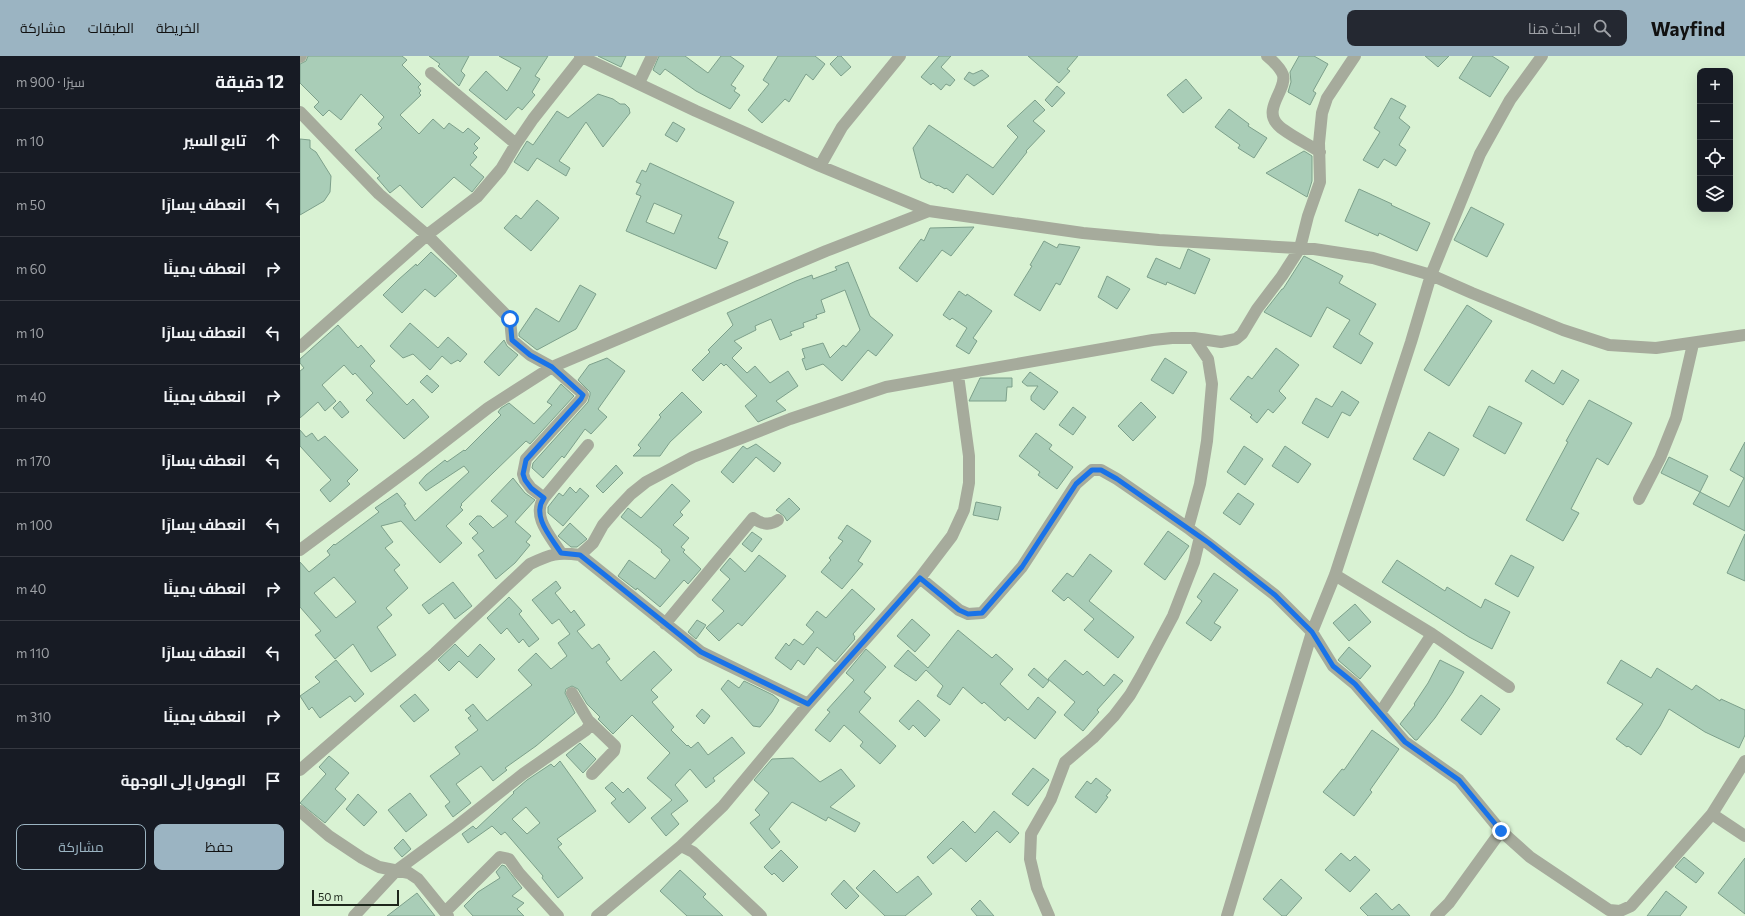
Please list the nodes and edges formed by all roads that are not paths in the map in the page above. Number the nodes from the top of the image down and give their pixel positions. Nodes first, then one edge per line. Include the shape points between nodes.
1 (581, 56) edge
2 (652, 56) edge
3 (900, 56) edge
4 (1267, 56) edge
5 (1355, 56) edge
6 (1542, 56) edge
7 (431, 73) dead end
8 (639, 83) junction
9 (300, 112) edge
10 (516, 144) junction
11 (1320, 152) junction
12 (820, 166) junction
13 (929, 211) junction
14 (427, 234) junction
15 (1300, 248) junction
16 (1431, 274) junction
17 (1745, 335) edge
18 (1194, 338) junction
19 (1693, 344) junction
20 (300, 347) edge
21 (552, 367) junction
22 (958, 375) junction
23 (588, 445) dead end
24 (544, 498) junction
25 (1639, 499) dead end
26 (778, 520) dead end
27 (1188, 528) junction
28 (1200, 537) junction
29 (300, 550) edge
30 (561, 553) junction
31 (580, 555) junction
32 (1335, 574) junction
33 (920, 578) junction
34 (665, 624) junction
35 (1312, 632) junction
36 (1432, 634) junction
37 (1509, 687) dead end
38 (572, 693) dead end
39 (808, 704) junction
40 (1380, 712) junction
41 (592, 723) junction
42 (1745, 762) edge
43 (300, 770) edge
44 (592, 774) dead end
45 (300, 811) edge
46 (1712, 814) junction
47 (1501, 831) junction
48 (1745, 836) edge
49 (681, 846) junction
50 (397, 870) junction
51 (446, 914) edge
52 (354, 916) edge
53 (558, 916) edge
54 (597, 916) edge
55 (761, 916) edge
56 (1049, 916) edge
57 (1227, 916) edge
58 (1436, 916) edge

1 - 8 street
1 - 10 street
2 - 8 street
3 - 12 street via 842,127
4 - 11 street via 1283,75 1273,107 1277,125
5 - 11 street via 1328,98 1322,113
6 - 16 street via 1510,100 1480,154
7 - 10 street
8 - 12 street
9 - 14 street via 379,194
10 - 14 street via 501,169 477,197
11 - 15 street via 1320,182
12 - 13 street
13 - 15 street via 1082,233
13 - 21 street
14 - 20 street
14 - 21 street via 510,319 512,340 530,355
15 - 16 street via 1373,258
15 - 18 street via 1242,334 1236,339 1221,342
16 - 19 street via 1563,330 1609,345 1656,348
16 - 32 street
17 - 19 street
18 - 22 street via 1153,340
18 - 27 street via 1208,359 1212,384 1200,484
19 - 25 street via 1676,418 1660,458
21 - 24 street via 583,395 526,460 523,474 525,480
21 - 29 street via 488,408
22 - 31 street via 886,387 790,419 693,457 646,482 631,494 603,525 593,543
22 - 33 street via 969,456 969,483 964,510 952,536
23 - 24 street
24 - 30 street via 539,506 540,518
26 - 34 street via 773,524 764,524 752,518
27 - 28 street
27 - 33 street via 1117,479 1101,470 1092,470 1076,484 1022,567 982,613 968,614 959,610
28 - 35 street via 1275,595
28 - 56 street via 1194,562 1173,616 1141,676 1114,716 1065,762 1051,799 1031,834 1030,859 1037,888
30 - 31 street
30 - 43 street via 530,564 435,653
31 - 34 street
32 - 35 street
32 - 36 street
33 - 39 street
34 - 39 street via 701,652
35 - 40 street via 1333,666 1355,684
35 - 57 street
36 - 37 street
36 - 40 street
38 - 41 street
39 - 49 street via 723,806
40 - 47 street via 1405,742 1459,780
41 - 44 street via 615,746 614,751
41 - 50 street
42 - 46 street
45 - 50 street via 329,836 362,858 379,867
46 - 47 street via 1631,906 1620,912 1609,910 1530,857
46 - 48 street
47 - 58 street via 1449,903
49 - 54 street
49 - 55 street via 693,852
50 - 51 street via 418,879
50 - 52 street
51 - 53 street via 500,857 509,860

